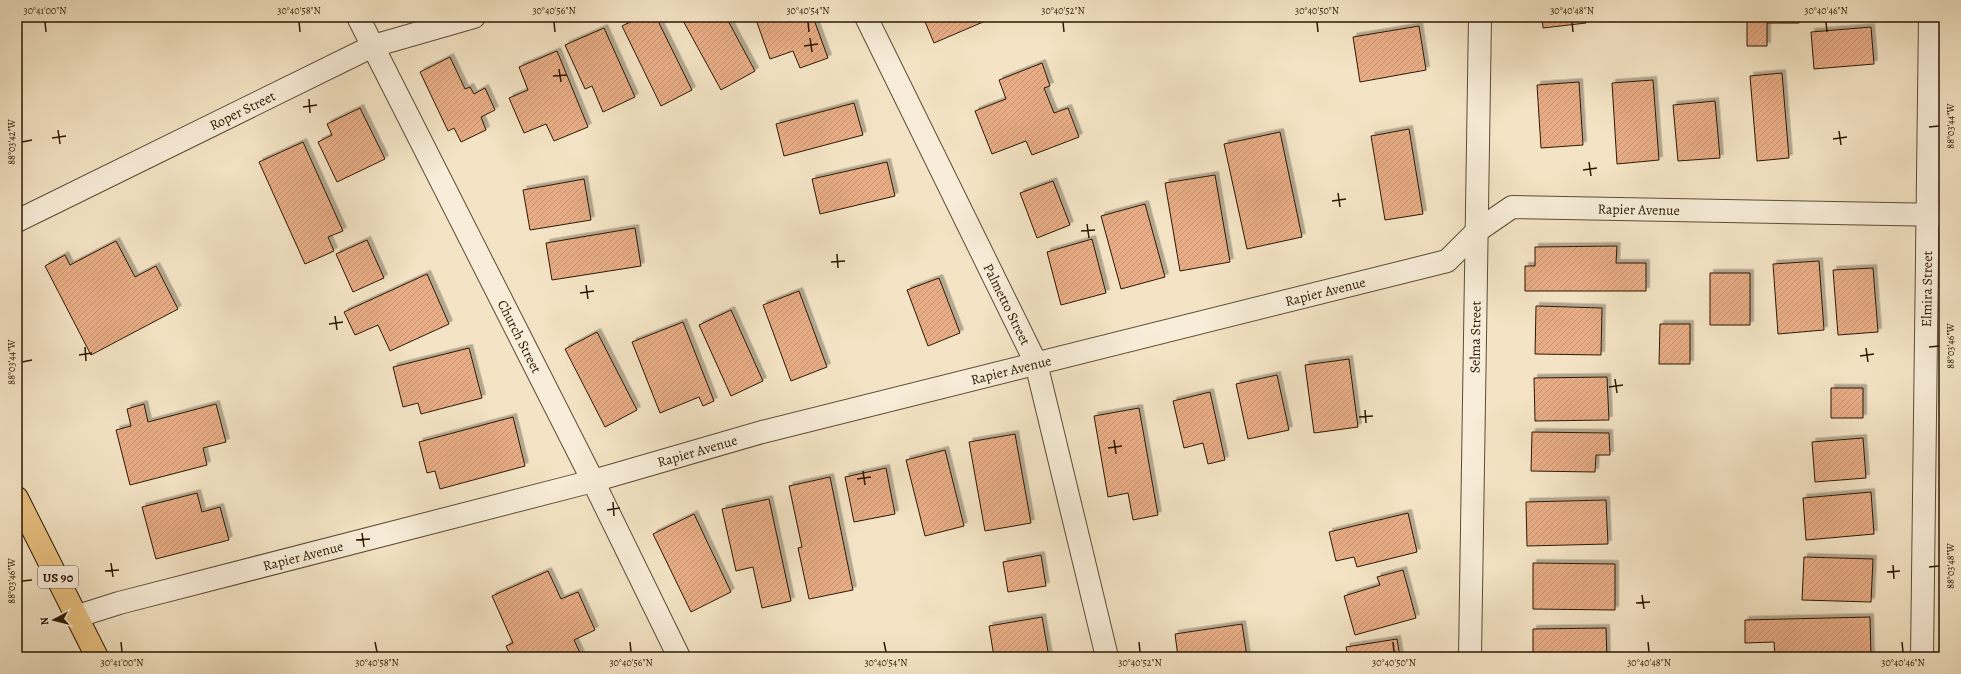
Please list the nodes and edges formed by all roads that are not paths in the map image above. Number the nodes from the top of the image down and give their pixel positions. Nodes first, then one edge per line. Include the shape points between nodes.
1 (358, 17) edge
2 (474, 17) edge
3 (866, 17) edge
4 (1480, 17) edge
5 (1930, 17) edge
6 (373, 46) junction
7 (1936, 215) edge
8 (17, 221) edge
9 (1477, 231) junction
10 (1036, 363) junction
11 (593, 480) junction
12 (17, 498) edge
13 (78, 616) junction
14 (97, 657) edge
15 (679, 657) edge
16 (1107, 657) edge
17 (1470, 657) edge
18 (1922, 657) edge

1 - 6 street, Church Street
2 - 6 street, Roper Street
3 - 10 street, Palmetto Street
4 - 9 street, Selma Street
5 - 7 street, Elmira Street
6 - 8 street, Roper Street
6 - 11 street, Church Street
7 - 9 street, Rapier Avenue via 1512,207
7 - 18 street, Elmira Street
9 - 10 street, Rapier Avenue via 1448,261
9 - 17 street, Selma Street
10 - 11 street, Rapier Avenue via 762,432
10 - 16 street, Palmetto Street
11 - 13 street, Rapier Avenue via 126,601
11 - 15 street, Church Street
12 - 13 main road, US 90
13 - 14 main road, US 90

